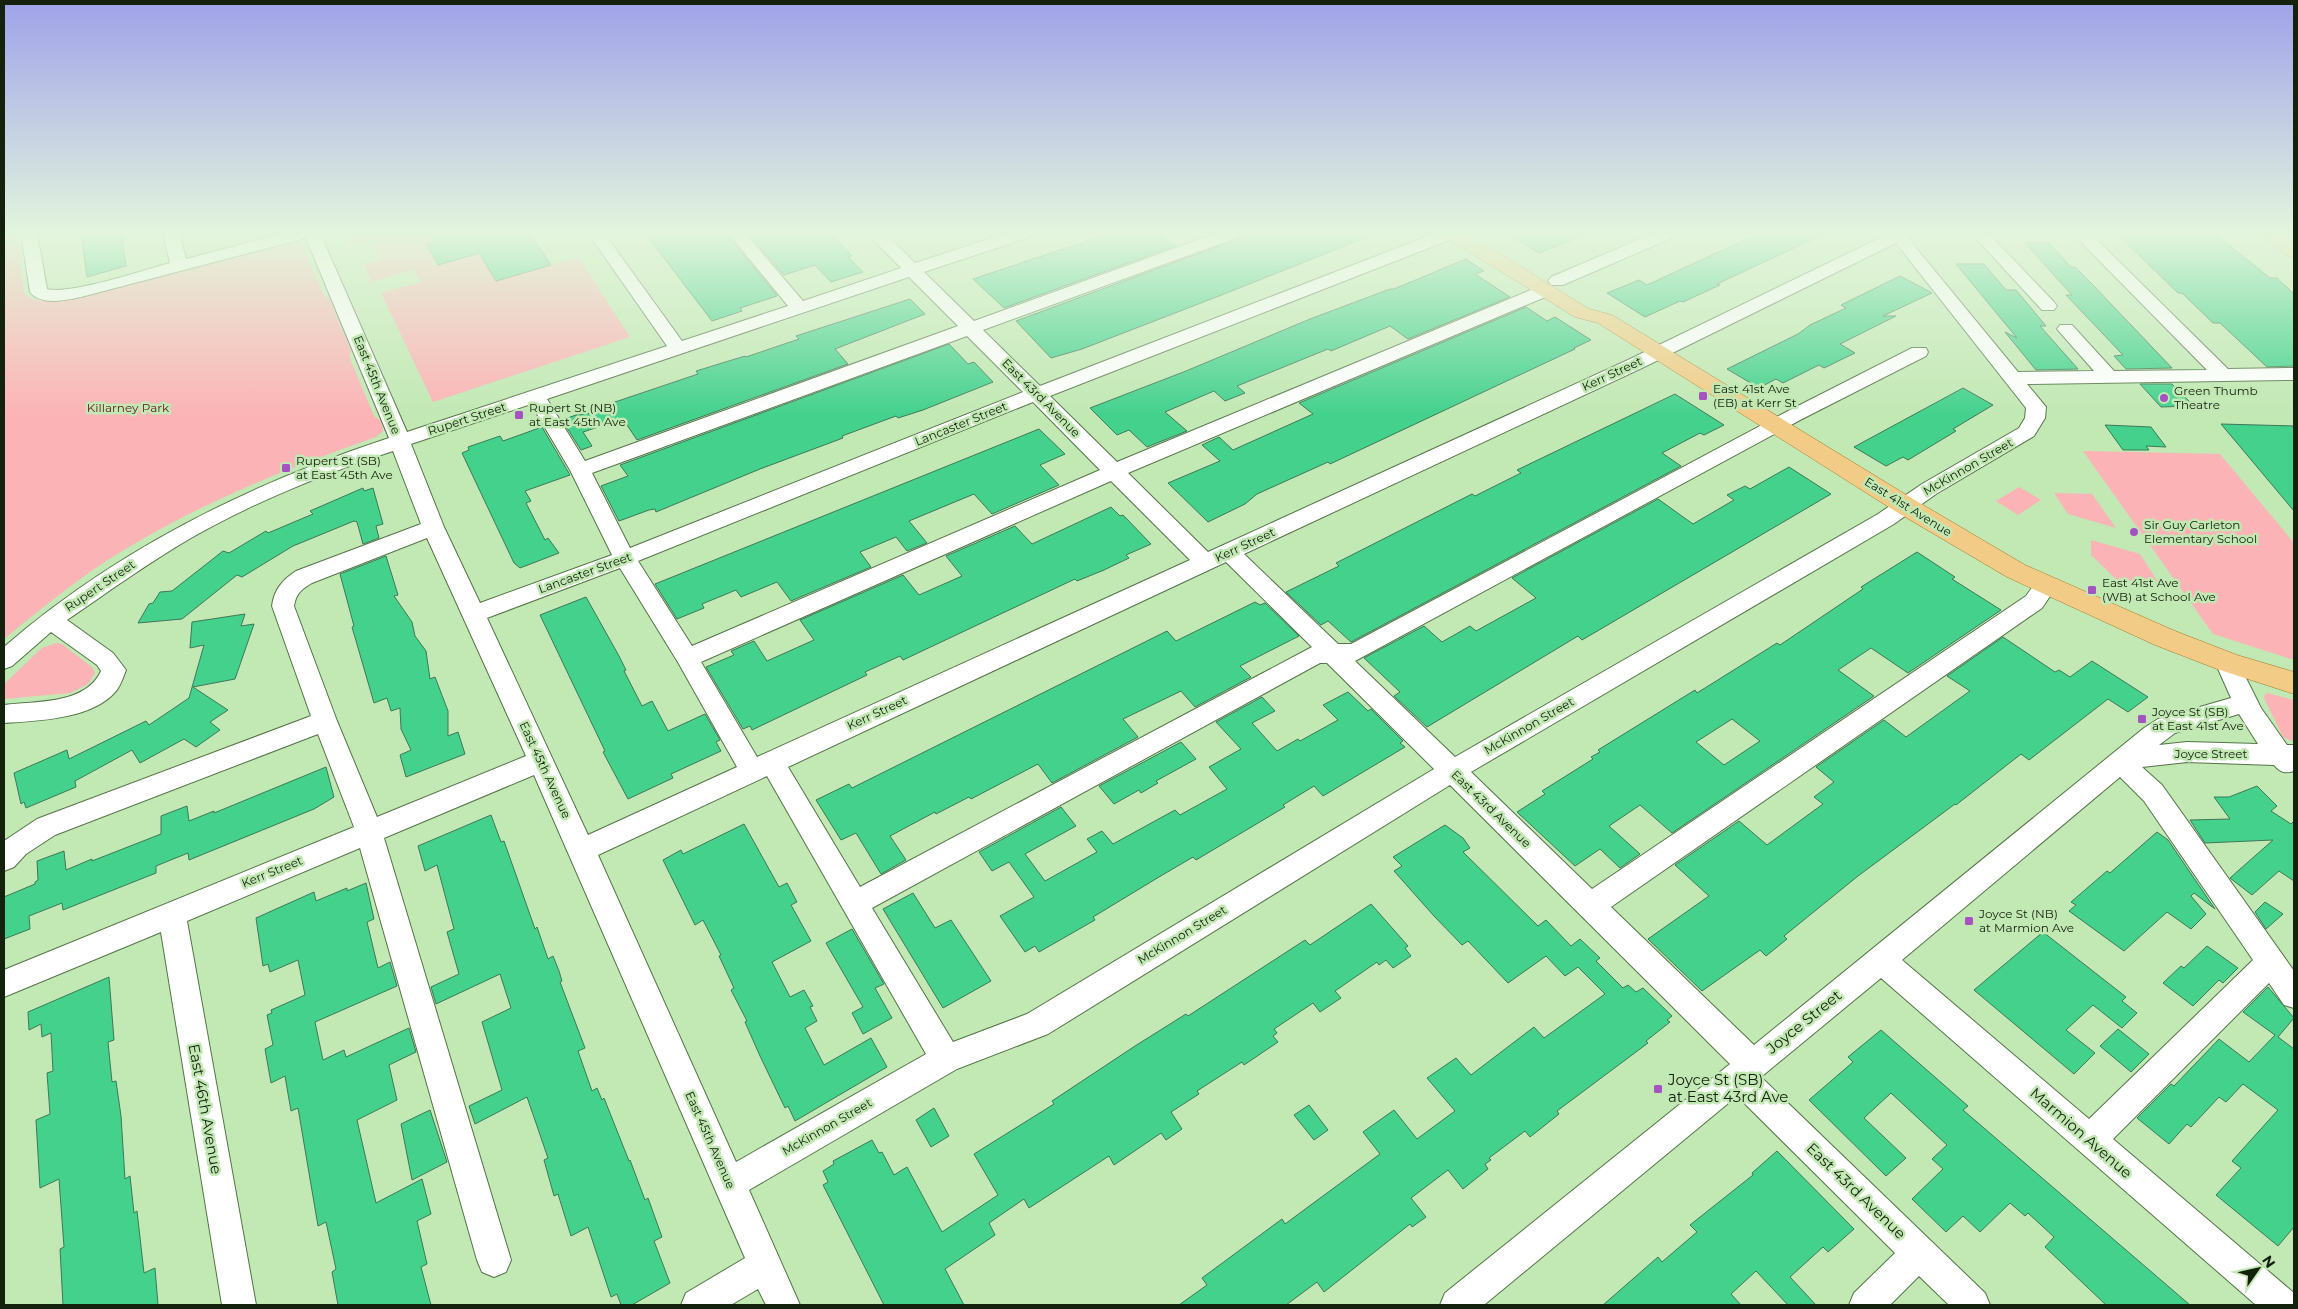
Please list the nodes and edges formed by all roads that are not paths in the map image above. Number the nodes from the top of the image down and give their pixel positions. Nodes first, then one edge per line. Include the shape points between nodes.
1 (46, 294) edge
2 (67, 294) edge
3 (338, 294) edge
4 (640, 294) edge
5 (787, 294) edge
6 (841, 294) edge
7 (936, 294) edge
8 (1065, 294) edge
9 (1294, 294) edge
10 (1531, 294) edge
11 (1560, 294) edge
12 (1778, 294) edge
13 (1945, 294) edge
14 (2037, 294) edge
15 (2142, 294) edge
16 (2048, 306) dead end
17 (799, 308) junction
18 (971, 328) junction
19 (2066, 329) dead end
20 (679, 349) junction
21 (1659, 352) junction
22 (1919, 352) dead end
23 (2294, 374) edge
24 (2223, 375) junction
25 (2014, 378) junction
26 (2110, 378) junction
27 (1037, 394) junction
28 (536, 396) junction
29 (1776, 425) junction
30 (400, 441) junction
31 (580, 470) junction
32 (1115, 471) junction
33 (1904, 505) junction
34 (433, 527) junction
35 (1230, 553) junction
36 (625, 558) junction
37 (1206, 563) junction
38 (2046, 586) junction
39 (472, 615) junction
40 (50, 620) junction
41 (1333, 654) junction
42 (688, 658) junction
43 (4, 660) edge
44 (2227, 662) junction
45 (2294, 683) edge
46 (2244, 703) junction
47 (4, 714) edge
48 (325, 721) junction
49 (2124, 760) junction
50 (2290, 760) edge
51 (541, 761) junction
52 (761, 766) junction
53 (1452, 771) junction
54 (369, 832) junction
55 (582, 850) junction
56 (4, 859) edge
57 (855, 902) junction
58 (1590, 906) junction
59 (172, 912) junction
60 (1881, 960) junction
61 (2270, 962) junction
62 (4, 984) edge
63 (2294, 995) edge
64 (946, 1058) junction
65 (1746, 1070) junction
66 (2090, 1140) junction
67 (730, 1183) junction
68 (1920, 1252) junction
69 (494, 1260) dead end
70 (765, 1266) junction
71 (239, 1305) edge
72 (698, 1305) edge
73 (783, 1305) edge
74 (1457, 1305) edge
75 (1866, 1305) edge
76 (1973, 1305) edge
77 (2282, 1305) edge

1 - 2 street
3 - 30 street, East 45th Avenue
4 - 20 street
5 - 17 street
6 - 17 street, Rupert Street
7 - 18 street, East 43rd Avenue
8 - 18 street
9 - 27 street, Lancaster Street
10 - 32 street
11 - 21 main road, East 41st Avenue via 1582,313 1605,319
12 - 21 street, Kerr Street
13 - 25 street
14 - 16 street
15 - 24 street
17 - 20 street, Rupert Street
18 - 27 street, East 43rd Avenue
18 - 31 street
19 - 26 street
20 - 28 street, Rupert Street
21 - 29 main road, East 41st Avenue
21 - 35 street, Kerr Street
22 - 29 street
23 - 24 street
24 - 26 street
25 - 26 street
25 - 33 street, McKinnon Street via 2036,406 2035,418 2027,432
27 - 32 street, East 43rd Avenue
27 - 36 street, Lancaster Street
28 - 30 street, Rupert Street
28 - 31 street
29 - 33 main road, East 41st Avenue
29 - 41 street via 1355,652
30 - 34 street, East 45th Avenue
30 - 40 street, Rupert Street via 306,474 225,512 138,560
31 - 36 street
32 - 37 street, East 43rd Avenue
32 - 42 street
33 - 38 main road, East 41st Avenue via 1981,552
33 - 53 street, McKinnon Street via 1886,519
34 - 39 street, East 45th Avenue
34 - 48 street via 304,577 284,594 283,606
35 - 37 street, Kerr Street
35 - 41 street, East 43rd Avenue
36 - 39 street, Lancaster Street
36 - 42 street
37 - 52 street, Kerr Street
38 - 44 main road, East 41st Avenue
38 - 58 street via 2034,602
39 - 51 street, East 45th Avenue
40 - 43 street, Rupert Street
40 - 47 street via 105,659 114,670 112,678 85,701
41 - 53 street, East 43rd Avenue
41 - 57 street via 1316,655
42 - 52 street
44 - 45 main road
44 - 46 street
46 - 49 street, Joyce Street via 2167,726
46 - 50 street via 2258,728
48 - 54 street
48 - 56 street via 46,827 16,846
49 - 50 street, Joyce Street via 2187,752
49 - 60 street, Joyce Street
49 - 61 street via 2153,793
51 - 54 street, Kerr Street
51 - 55 street, East 45th Avenue
52 - 55 street, Kerr Street
52 - 57 street
53 - 58 street, East 43rd Avenue
53 - 64 street, McKinnon Street via 1037,1024
54 - 59 street, Kerr Street
54 - 69 street
55 - 67 street, East 45th Avenue
57 - 64 street
58 - 65 street, East 43rd Avenue
59 - 62 street, Kerr Street
59 - 71 street, East 46th Avenue
60 - 65 street, Joyce Street
60 - 66 street, Marmion Avenue
61 - 63 street
61 - 66 street
64 - 67 street, McKinnon Street
65 - 68 street, East 43rd Avenue
65 - 74 street, Joyce Street
66 - 77 street, Marmion Avenue
67 - 70 street, East 45th Avenue
68 - 75 street
68 - 76 street, East 43rd Avenue
70 - 72 street
70 - 73 street, East 45th Avenue

